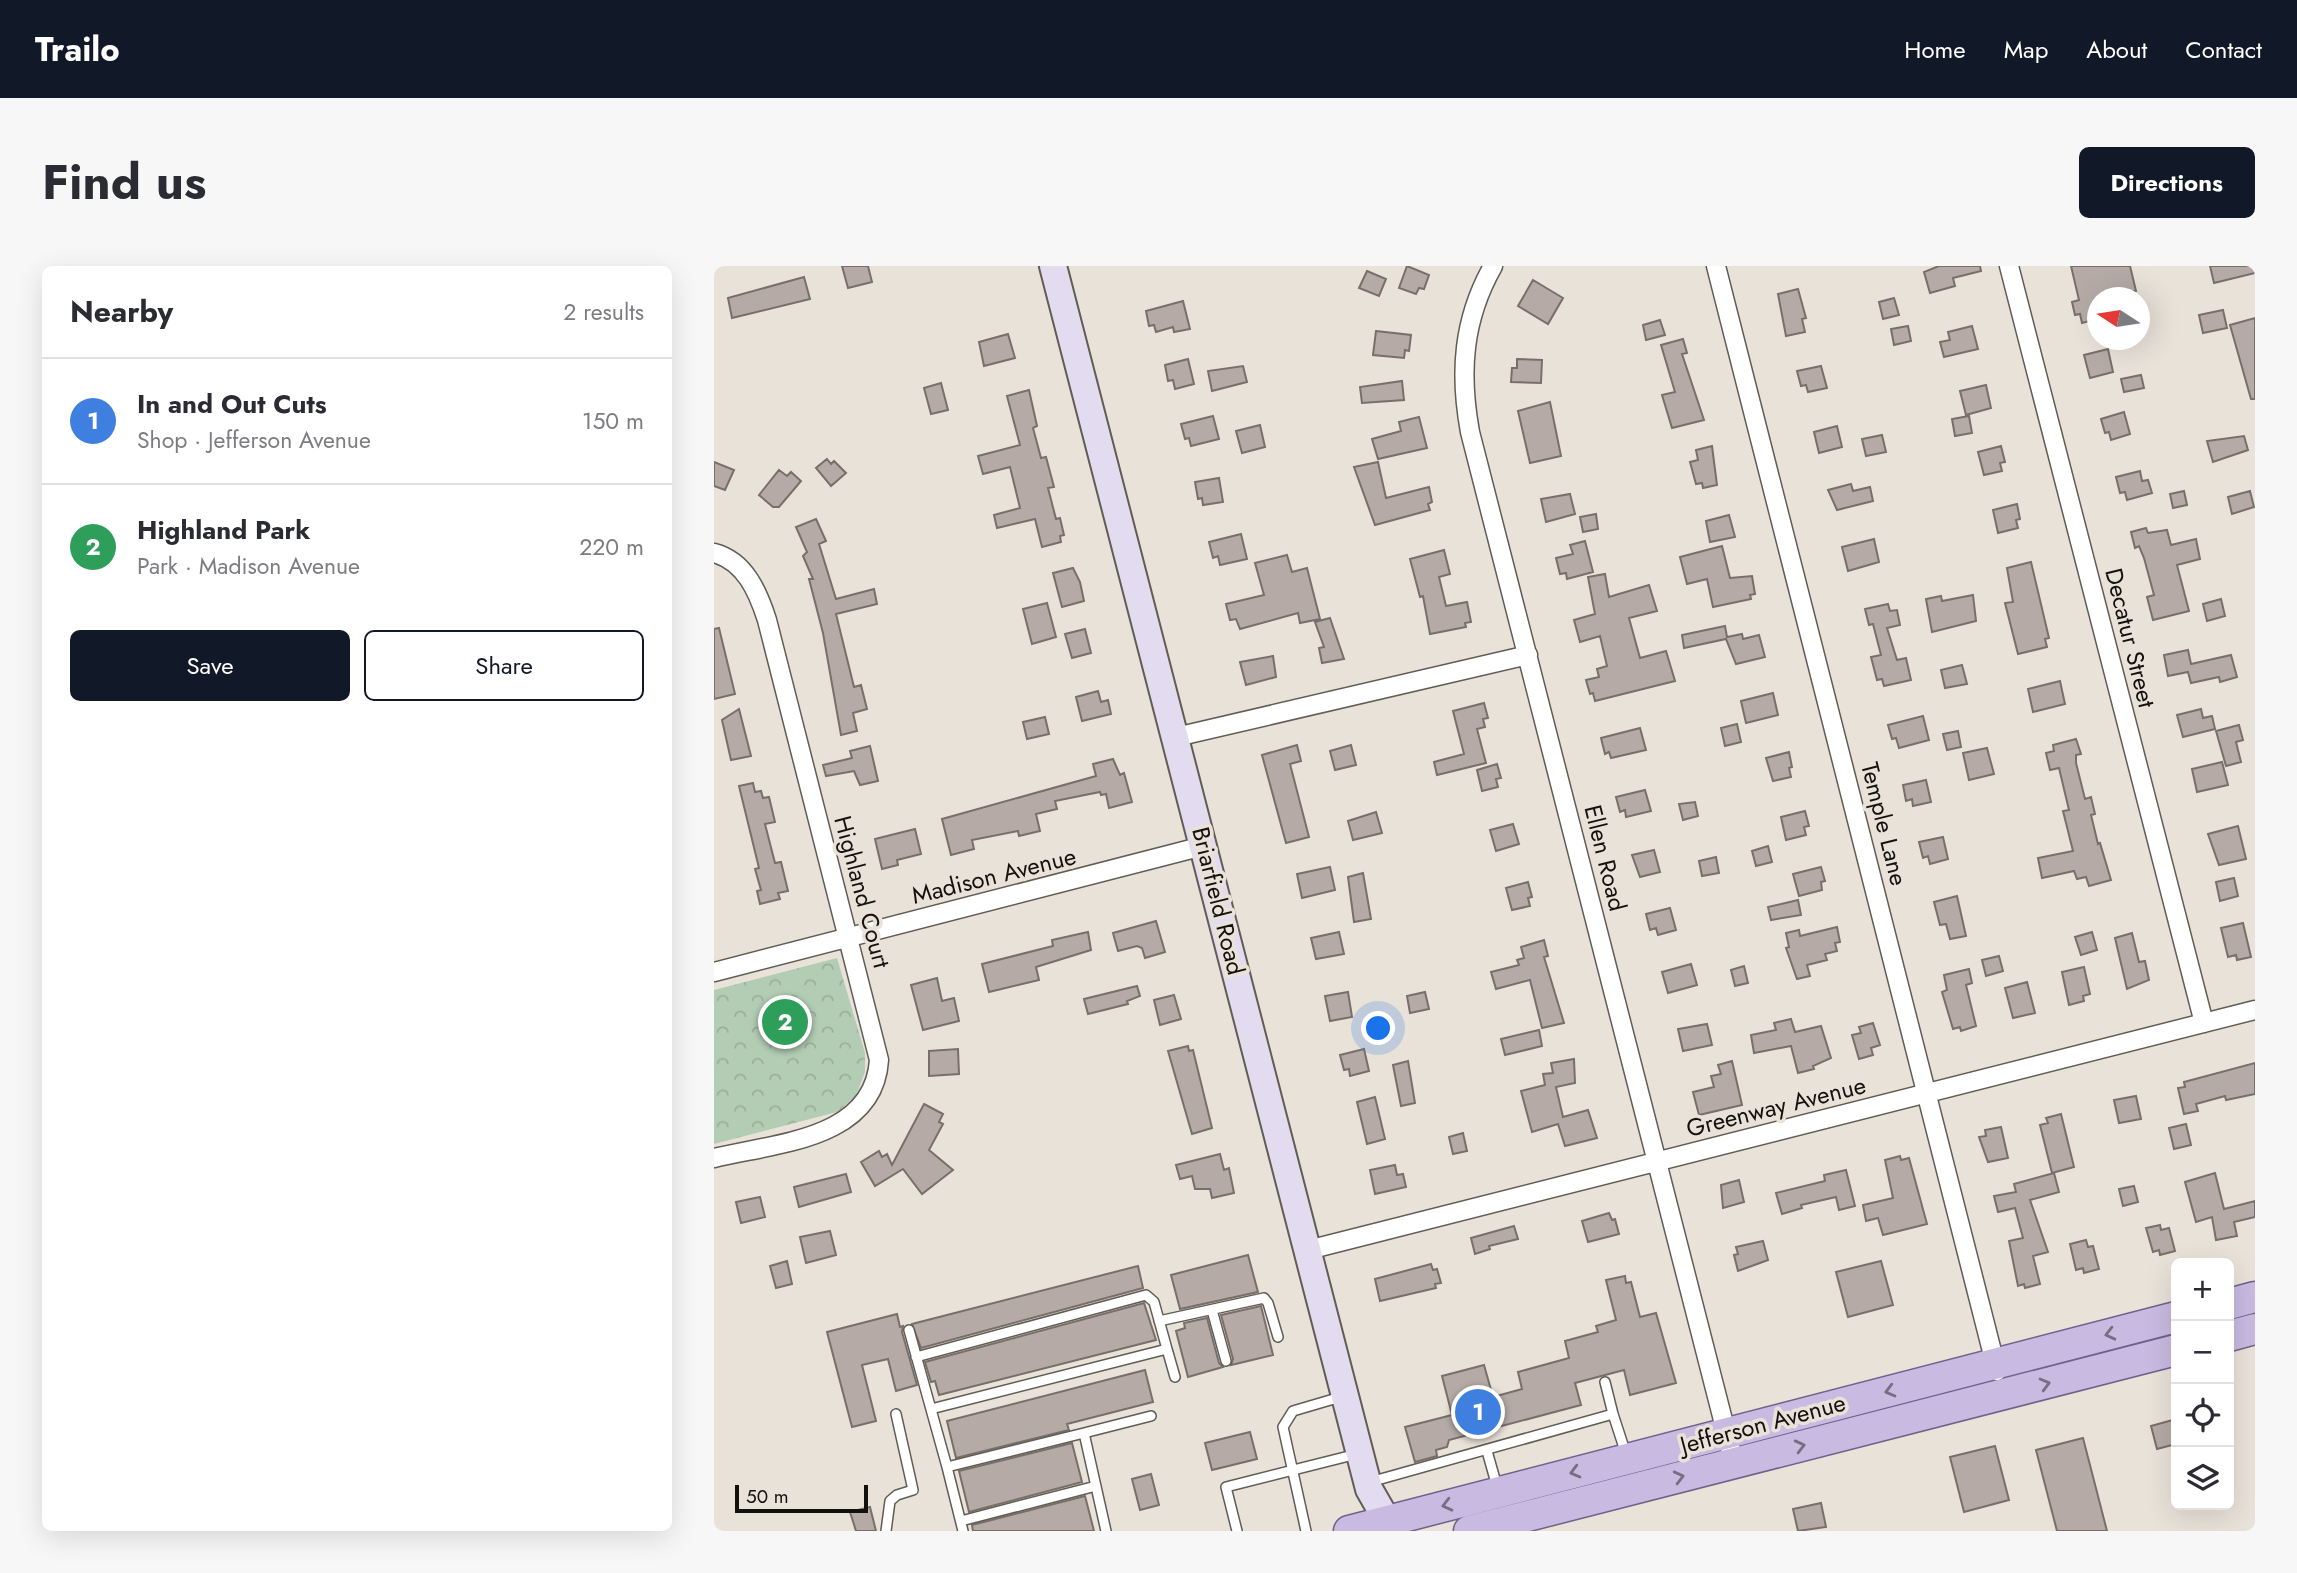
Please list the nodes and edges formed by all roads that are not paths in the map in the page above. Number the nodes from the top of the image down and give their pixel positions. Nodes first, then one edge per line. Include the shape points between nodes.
1 (1053, 266) edge
2 (1493, 266) edge
3 (1717, 266) edge
4 (2009, 266) edge
5 (714, 553) edge
6 (1528, 655) junction
7 (1176, 737) junction
8 (1203, 846) junction
9 (847, 937) junction
10 (714, 972) edge
11 (2255, 1010) edge
12 (2204, 1023) junction
13 (1927, 1094) junction
14 (714, 1158) edge
15 (1657, 1162) junction
16 (1308, 1250) junction
17 (2255, 1297) edge
18 (2234, 1303) edge
19 (1212, 1310) junction
20 (2171, 1318) edge
21 (1159, 1321) junction
22 (2255, 1329) edge
23 (909, 1330) dead end
24 (2234, 1335) edge
25 (1278, 1337) dead end
26 (1167, 1349) junction
27 (2171, 1351) edge
28 (916, 1357) junction
29 (1226, 1361) dead end
30 (1995, 1364) junction
31 (1175, 1377) dead end
32 (1605, 1382) dead end
33 (2003, 1395) junction
34 (1346, 1396) junction
35 (931, 1409) junction
36 (897, 1414) dead end
37 (1613, 1414) junction
38 (1151, 1416) dead end
39 (1084, 1433) junction
40 (1727, 1433) junction
41 (1487, 1451) junction
42 (1360, 1453) junction
43 (1627, 1459) junction
44 (1734, 1463) junction
45 (947, 1467) junction
46 (1292, 1471) junction
47 (1367, 1483) junction
48 (1096, 1486) junction
49 (1498, 1492) junction
50 (961, 1521) junction
51 (1390, 1526) edge
52 (886, 1531) edge
53 (963, 1531) edge
54 (1106, 1531) edge
55 (1237, 1531) edge
56 (1306, 1531) edge
57 (1349, 1531) edge
58 (1469, 1531) edge

1 - 7 main road, Briarfield Road
2 - 6 street, Ellen Road via 1469,324 1462,374 1464,403
3 - 13 street, Temple Lane
4 - 12 street, Decatur Street
5 - 9 street, Highland Court via 732,560 760,598
6 - 7 street
6 - 15 street, Ellen Road
7 - 8 main road, Briarfield Road
8 - 9 street, Madison Avenue
8 - 16 main road, Briarfield Road
9 - 10 street, Madison Avenue
9 - 14 street, Highland Court via 879,1060 868,1099 845,1121 826,1131
11 - 12 street, Greenway Avenue
12 - 13 street, Greenway Avenue
13 - 15 street, Greenway Avenue
13 - 30 street, Temple Lane
15 - 16 street, Greenway Avenue
15 - 40 street, Ellen Road
16 - 34 main road, Briarfield Road
17 - 18 main road
19 - 21 lane
19 - 25 lane via 1264,1298
19 - 29 lane
20 -> 30 main road, Jefferson Avenue
21 - 26 lane
21 - 28 lane via 1154,1303 1146,1295
22 - 24 main road
23 - 28 lane
26 - 31 lane
26 - 35 lane
33 -> 27 main road, Jefferson Avenue
28 - 35 lane
30 - 33 street, Temple Lane
30 -> 40 main road, Jefferson Avenue
32 - 37 lane
44 -> 33 main road, Jefferson Avenue
34 - 42 main road, Briarfield Road
34 - 46 lane via 1293,1411 1283,1427
35 - 45 lane
36 - 52 lane via 913,1490 890,1501
37 - 41 lane
37 - 43 lane
38 - 39 lane
39 - 45 lane
39 - 48 lane
40 - 43 main road, Jefferson Avenue
40 - 44 street, Ellen Road
41 - 47 lane
41 - 49 lane
42 - 46 lane
42 - 47 main road, Briarfield Road
43 -> 49 main road, Jefferson Avenue
58 -> 44 main road, Jefferson Avenue
45 - 50 lane
46 - 55 lane via 1227,1487
46 - 56 lane
47 - 51 main road, Briarfield Road
48 - 50 lane
48 - 54 lane
49 -> 51 main road, Jefferson Avenue
50 - 53 lane
51 - 57 main road, Jefferson Avenue

